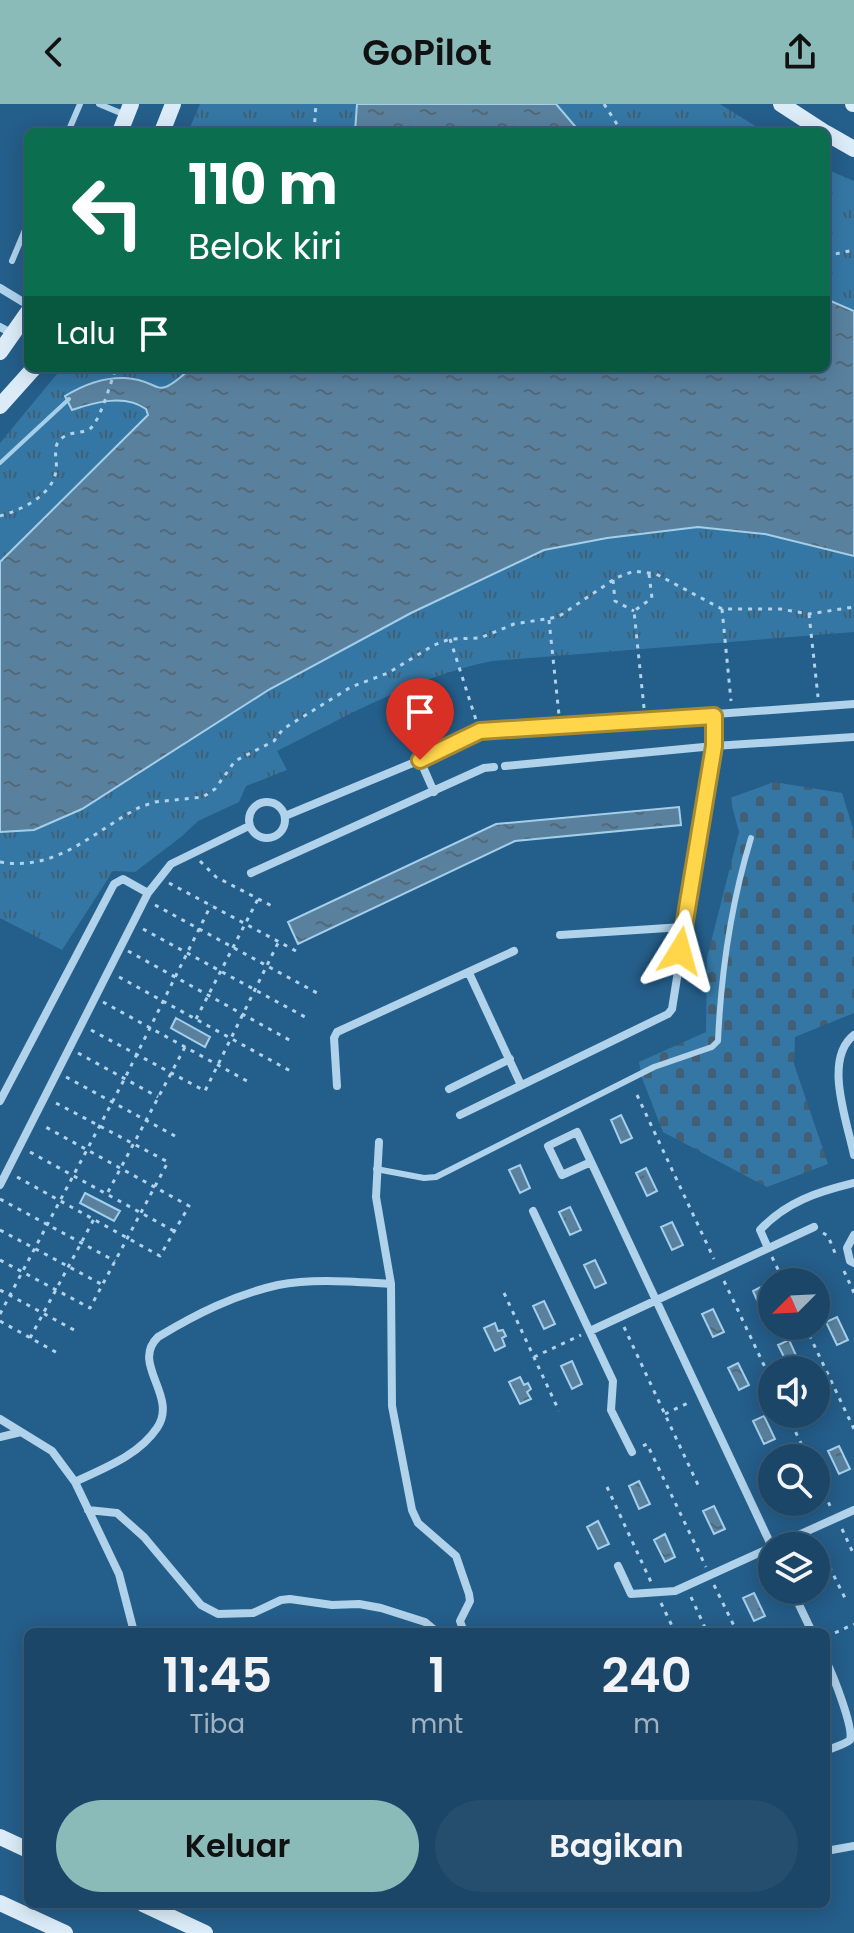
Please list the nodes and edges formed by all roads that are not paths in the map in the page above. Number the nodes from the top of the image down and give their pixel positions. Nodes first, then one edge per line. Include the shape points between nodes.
1 (80, 104) edge
2 (99, 104) edge
3 (173, 104) edge
4 (781, 104) edge
5 (129, 110) edge
6 (70, 128) edge
7 (164, 128) edge
8 (817, 128) edge
9 (830, 136) edge
10 (854, 149) edge
11 (24, 232) edge
12 (12, 261) dead end
13 (0, 288) edge
14 (24, 303) edge
15 (24, 315) edge
16 (6, 330) edge
17 (0, 352) edge
18 (30, 372) edge
19 (0, 406) edge
20 (854, 704) edge
21 (714, 716) junction
22 (854, 737) edge
23 (714, 746) junction
24 (420, 760) junction
25 (505, 766) dead end
26 (494, 767) dead end
27 (434, 792) junction
28 (285, 816) junction
29 (249, 826) junction
30 (751, 838) dead end
31 (251, 873) dead end
32 (146, 896) junction
33 (683, 927) junction
34 (560, 935) dead end
35 (514, 951) dead end
36 (469, 973) junction
37 (854, 1035) edge
38 (510, 1059) junction
39 (521, 1085) junction
40 (337, 1086) dead end
41 (449, 1089) dead end
42 (0, 1101) edge
43 (460, 1115) dead end
44 (379, 1142) dead end
45 (854, 1155) edge
46 (591, 1162) junction
47 (376, 1169) junction
48 (854, 1183) edge
49 (0, 1185) edge
50 (533, 1211) dead end
51 (814, 1227) dead end
52 (854, 1235) edge
53 (768, 1248) junction
54 (854, 1263) edge
55 (391, 1284) junction
56 (656, 1300) junction
57 (590, 1331) junction
58 (0, 1419) edge
59 (21, 1431) junction
60 (0, 1437) edge
61 (632, 1452) dead end
62 (75, 1482) junction
63 (88, 1510) junction
64 (854, 1510) edge
65 (766, 1532) edge
66 (805, 1532) edge
67 (758, 1554) edge
68 (618, 1566) dead end
69 (799, 1604) edge
70 (133, 1628) edge
71 (432, 1628) edge
72 (463, 1628) edge
73 (810, 1628) edge
74 (830, 1669) edge
75 (830, 1749) edge
76 (854, 1846) edge
77 (830, 1850) edge
78 (0, 1903) edge
79 (156, 1908) edge
80 (65, 1933) edge
81 (205, 1933) edge

1 - 6 lane
2 - 5 lane
3 - 7 main road
4 - 8 main road
9 - 10 main road
11 - 12 lane
13 - 14 street
15 - 16 main road
16 - 17 main road
18 - 19 main road
20 - 21 street
21 - 23 street
21 - 24 street via 480,731
22 - 23 street
23 - 25 street
23 - 33 street
24 - 27 street
24 - 28 street
26 - 27 street
27 - 31 street
28 - 29 street via 285,826 272,838 255,834
28 - 29 street via 280,806 268,801 256,804
29 - 32 street via 171,864
30 - 47 lane via 738,881 718,1041 712,1047 654,1067 436,1177
32 - 42 street via 123,879 114,884
32 - 49 street
33 - 34 street
33 - 39 street via 668,1014
35 - 36 street
36 - 38 street
36 - 40 street via 337,1032
37 - 45 street via 840,1049 837,1070
38 - 39 street
38 - 41 street
39 - 43 street
44 - 47 street
46 - 46 street via 562,1175 548,1146 577,1132
46 - 56 street
47 - 55 street
48 - 53 street via 816,1193 775,1213 760,1230
50 - 57 street
51 - 53 street
52 - 54 street via 847,1248
53 - 56 street
55 - 62 street via 279,1285 222,1302 158,1337 147,1354 160,1392 159,1426 128,1456
55 - 72 street via 392,1406 408,1496 418,1523 456,1556 470,1601 460,1621
56 - 57 street
56 - 65 street
57 - 61 street via 613,1381 611,1410
58 - 59 street
59 - 60 street
59 - 62 street via 52,1451
62 - 63 street
63 - 70 street via 119,1574
63 - 71 street via 117,1513 212,1612 253,1613 290,1599 359,1604
64 - 66 street
67 - 68 street via 675,1591 631,1594
69 - 73 street
74 - 75 street via 852,1716 854,1733
76 - 77 street
78 - 80 main road
79 - 81 main road

